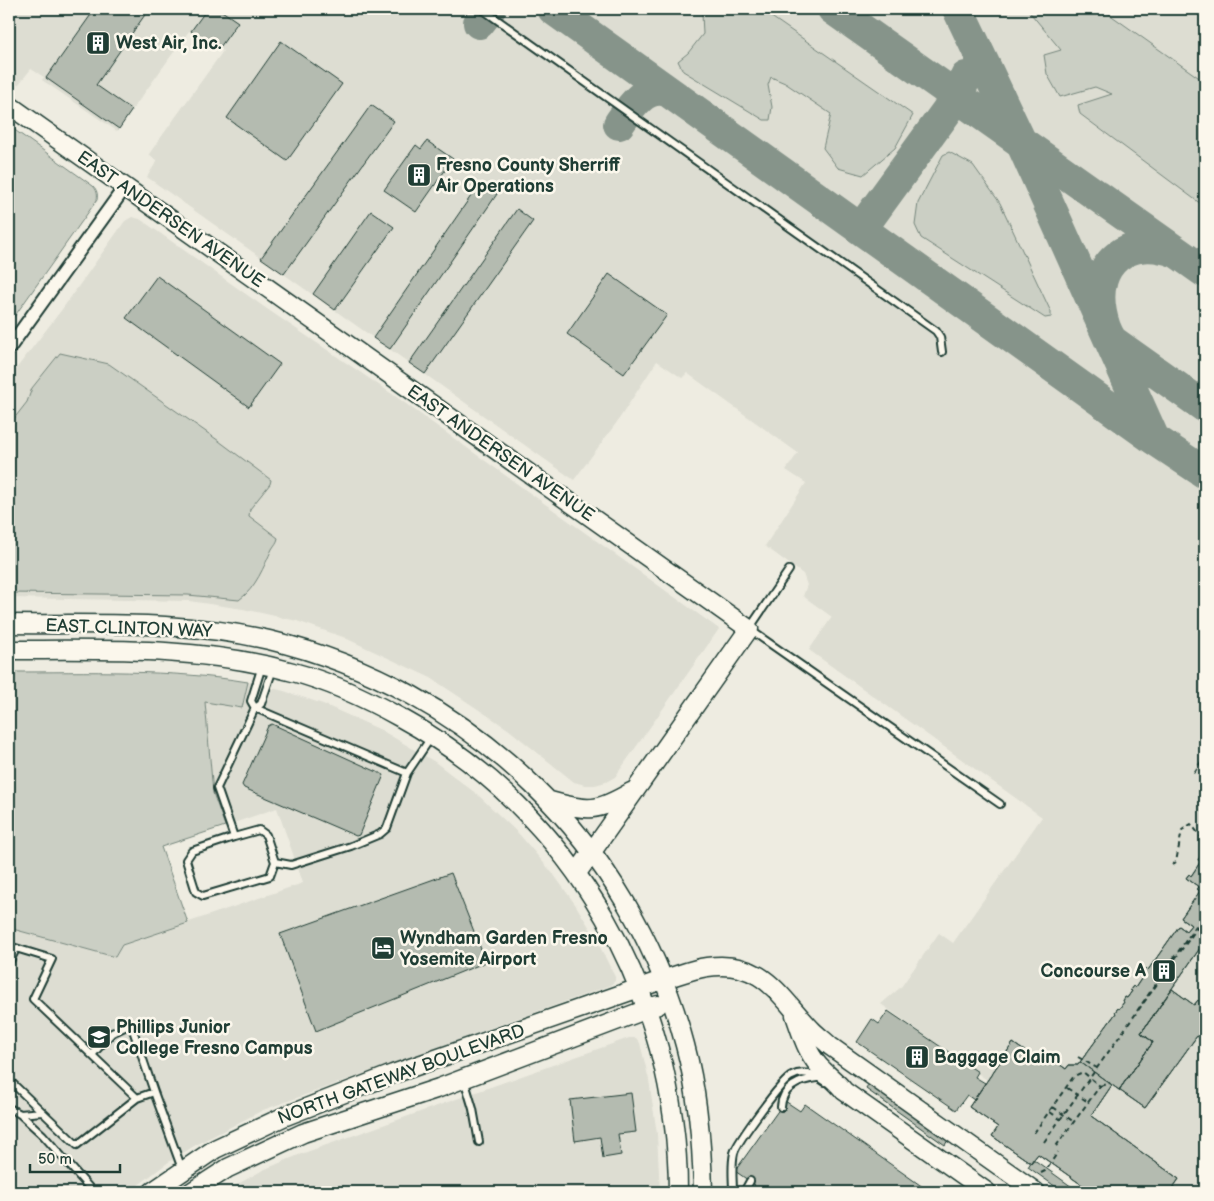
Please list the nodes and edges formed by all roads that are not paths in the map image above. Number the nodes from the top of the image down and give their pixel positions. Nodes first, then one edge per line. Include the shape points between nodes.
1 (482, 9) edge
2 (9, 105) edge
3 (125, 187) junction
4 (9, 348) edge
5 (942, 352) dead end
6 (789, 570) dead end
7 (9, 624) edge
8 (749, 629) junction
9 (9, 650) edge
10 (268, 666) junction
11 (394, 685) junction
12 (255, 708) junction
13 (432, 736) junction
14 (407, 773) junction
15 (636, 789) junction
16 (549, 800) junction
17 (1000, 804) dead end
18 (234, 837) junction
19 (591, 852) junction
20 (275, 862) junction
21 (577, 873) junction
22 (12, 948) edge
23 (9, 963) edge
24 (662, 980) junction
25 (639, 988) junction
26 (670, 1000) junction
27 (647, 1008) junction
28 (793, 1008) junction
29 (92, 1055) junction
30 (464, 1078) junction
31 (818, 1078) junction
32 (9, 1080) edge
33 (844, 1090) junction
34 (154, 1092) junction
35 (137, 1098) junction
36 (781, 1107) dead end
37 (9, 1109) edge
38 (302, 1110) junction
39 (42, 1112) junction
40 (20, 1114) junction
41 (310, 1131) junction
42 (478, 1142) dead end
43 (183, 1171) junction
44 (750, 1181) dead end
45 (94, 1192) edge
46 (152, 1192) edge
47 (191, 1192) edge
48 (678, 1192) edge
49 (702, 1192) edge
50 (733, 1192) edge
51 (744, 1192) edge
52 (987, 1192) edge
53 (1036, 1192) edge

1 - 5 lane via 936,331
2 - 3 main road, EAST ANDERSEN AVENUE
3 - 4 street
3 - 8 main road, EAST ANDERSEN AVENUE
6 - 8 lane
7 - 11 main road, EAST CLINTON WAY via 174,626 229,632 309,650
8 - 15 main road
8 - 17 lane
9 - 10 main road, EAST CLINTON WAY via 185,653
10 - 11 main road via 271,658 284,655
10 - 12 lane via 261,704
10 - 12 lane via 252,701
10 - 13 main road, EAST CLINTON WAY via 357,695
11 - 16 main road, EAST CLINTON WAY via 442,712 484,742
12 - 14 lane
12 - 18 lane via 217,788
13 - 14 lane
13 - 21 main road, EAST CLINTON WAY via 516,803
14 - 20 lane via 387,828 380,834 291,865
15 - 16 main road via 610,804 590,808
15 - 19 main road
16 - 19 main road, EAST CLINTON WAY
18 - 20 lane via 259,830 266,835
18 - 20 lane via 192,851 186,860 196,892 204,896 270,876
19 - 21 main road
19 - 24 main road, EAST CLINTON WAY via 637,922
21 - 25 main road, EAST CLINTON WAY via 615,935
22 - 23 lane
22 - 29 lane via 52,959 33,999
24 - 25 main road, NORTH GATEWAY BOULEVARD
24 - 26 main road, EAST CLINTON WAY
24 - 28 main road, NORTH GATEWAY BOULEVARD via 706,967 732,966 755,974 776,988
25 - 27 main road, EAST CLINTON WAY
25 - 38 main road, NORTH GATEWAY BOULEVARD via 393,1074
26 - 27 main road, NORTH GATEWAY BOULEVARD
26 - 49 main road, EAST CLINTON WAY via 685,1044 693,1082 701,1136
27 - 30 main road, NORTH GATEWAY BOULEVARD
27 - 48 main road, EAST CLINTON WAY via 664,1064 674,1116
28 - 33 main road via 804,1042 816,1063
28 - 53 main road, NORTH GATEWAY BOULEVARD via 830,1046
29 - 34 lane via 112,1033 131,1024
29 - 35 lane
30 - 41 main road, NORTH GATEWAY BOULEVARD
30 - 42 lane
31 - 33 lane
31 - 36 lane via 795,1084 783,1098
31 - 50 lane via 800,1073 781,1085 735,1151
32 - 39 lane
33 - 52 main road
34 - 35 lane
34 - 43 lane
35 - 39 lane via 77,1145
37 - 40 lane
38 - 41 main road
38 - 43 main road, NORTH GATEWAY BOULEVARD via 215,1148
39 - 40 lane
40 - 45 lane
41 - 47 main road, NORTH GATEWAY BOULEVARD via 228,1168
43 - 46 main road, NORTH GATEWAY BOULEVARD
44 - 51 lane

